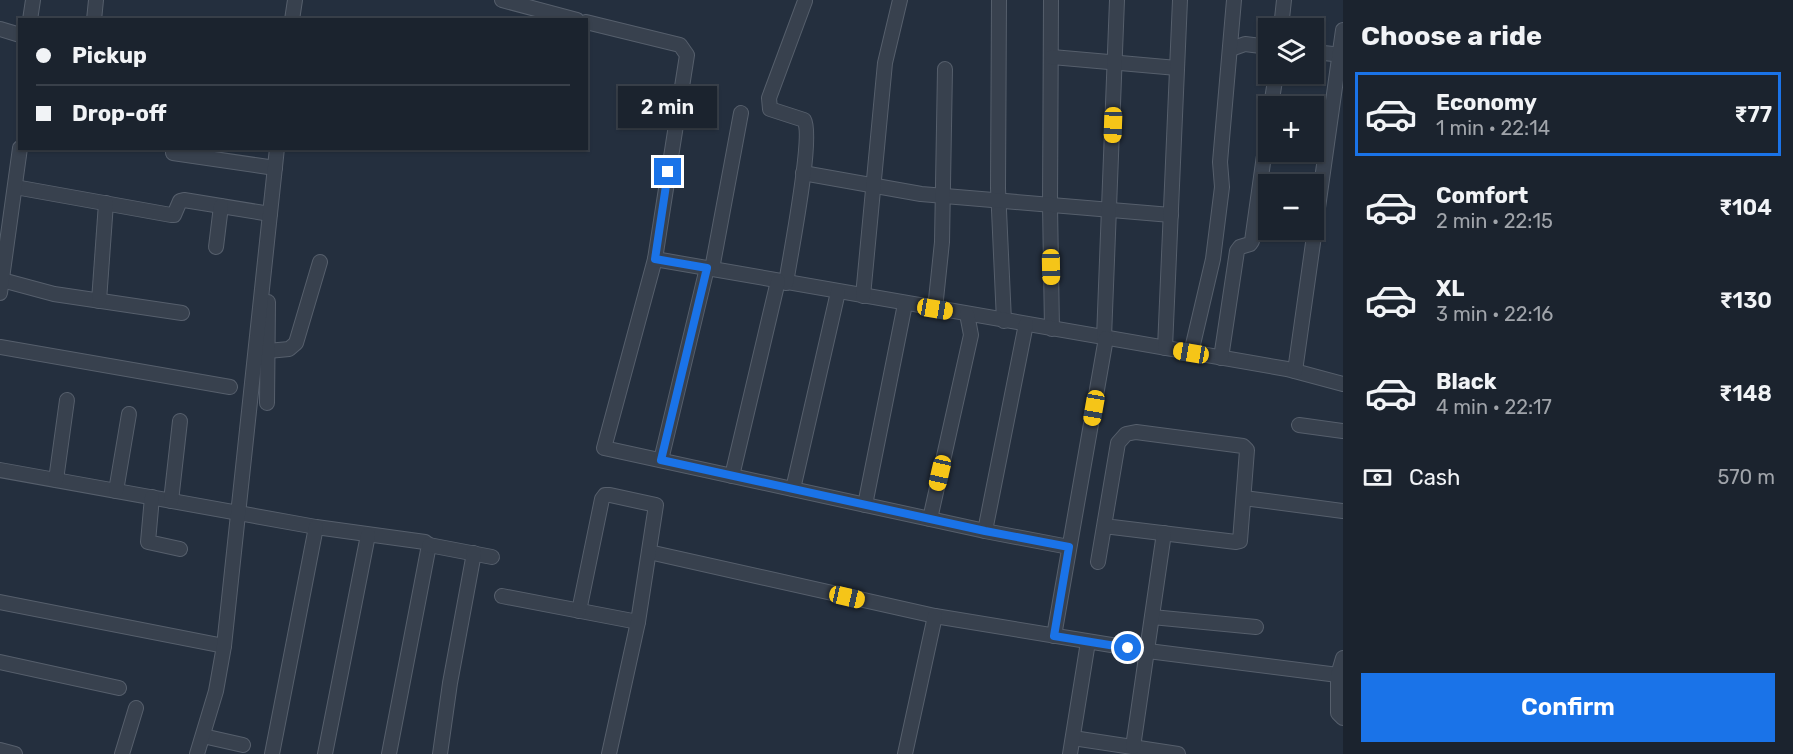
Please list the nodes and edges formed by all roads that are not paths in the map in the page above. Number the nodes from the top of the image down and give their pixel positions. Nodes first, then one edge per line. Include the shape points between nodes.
1 (33, 0) edge
2 (96, 0) edge
3 (295, 0) edge
4 (502, 0) edge
5 (900, 0) edge
6 (999, 0) edge
7 (1051, 0) edge
8 (1117, 0) edge
9 (1180, 0) edge
10 (1234, 0) edge
11 (1284, 0) edge
12 (805, 1) edge
13 (556, 7) edge
14 (30, 18) edge
15 (94, 18) edge
16 (292, 18) edge
17 (574, 18) edge
18 (1282, 18) edge
19 (588, 22) edge
20 (0, 29) edge
21 (1343, 30) edge
22 (18, 34) edge
23 (1258, 46) edge
24 (1231, 49) junction
25 (1324, 53) edge
26 (1342, 55) edge
27 (1052, 57) junction
28 (1115, 62) junction
29 (1177, 68) junction
30 (945, 69) dead end
31 (741, 113) dead end
32 (20, 150) edge
33 (277, 150) edge
34 (173, 153) dead end
35 (1263, 162) edge
36 (275, 168) junction
37 (803, 173) junction
38 (873, 184) junction
39 (15, 187) junction
40 (942, 196) junction
41 (999, 202) junction
42 (106, 203) junction
43 (1050, 205) junction
44 (220, 206) junction
45 (1110, 209) junction
46 (270, 214) junction
47 (1171, 215) junction
48 (216, 247) dead end
49 (655, 259) junction
50 (320, 262) dead end
51 (710, 269) junction
52 (268, 282) dead end
53 (782, 282) junction
54 (1, 286) edge
55 (838, 292) junction
56 (863, 296) junction
57 (99, 301) junction
58 (905, 303) junction
59 (935, 309) junction
60 (182, 313) dead end
61 (967, 314) junction
62 (1004, 321) junction
63 (1026, 324) junction
64 (1052, 329) junction
65 (1105, 338) junction
66 (0, 347) edge
67 (1165, 348) junction
68 (268, 351) junction
69 (1191, 353) junction
70 (1221, 358) junction
71 (1294, 371) junction
72 (1343, 384) edge
73 (230, 387) dead end
74 (67, 400) dead end
75 (267, 404) dead end
76 (129, 414) dead end
77 (180, 421) dead end
78 (1299, 425) dead end
79 (1343, 431) edge
80 (661, 460) junction
81 (0, 470) edge
82 (732, 476) junction
83 (56, 480) junction
84 (793, 489) junction
85 (116, 491) junction
86 (152, 497) junction
87 (1244, 498) junction
88 (171, 501) junction
89 (865, 505) junction
90 (1343, 511) edge
91 (239, 513) junction
92 (930, 519) junction
93 (1104, 526) junction
94 (316, 527) junction
95 (985, 531) junction
96 (1164, 533) junction
97 (368, 535) junction
98 (429, 545) junction
99 (1069, 547) junction
100 (180, 549) dead end
101 (650, 552) junction
102 (474, 553) junction
103 (492, 556) dead end
104 (1098, 562) dead end
105 (502, 596) dead end
106 (0, 602) edge
107 (579, 611) junction
108 (935, 616) junction
109 (1152, 617) junction
110 (638, 622) junction
111 (1256, 627) dead end
112 (1054, 636) junction
113 (1088, 642) junction
114 (224, 646) junction
115 (1148, 651) junction
116 (1343, 658) edge
117 (0, 662) edge
118 (1338, 675) junction
119 (119, 688) dead end
120 (136, 708) dead end
121 (1343, 718) edge
122 (203, 736) junction
123 (1072, 738) junction
124 (243, 745) dead end
125 (1133, 747) junction
126 (0, 750) edge
127 (15, 754) edge
128 (122, 754) edge
129 (197, 754) edge
130 (272, 754) edge
131 (326, 754) edge
132 (389, 754) edge
133 (440, 754) edge
134 (609, 754) edge
135 (905, 754) edge
136 (1070, 754) edge
137 (1178, 754) edge

1 - 14 street
2 - 15 street
3 - 16 street
4 - 13 street
5 - 38 street via 885,63
6 - 41 street
7 - 27 street
8 - 28 street
9 - 29 street
10 - 24 street
11 - 18 street
12 - 37 street via 769,98 775,112 806,123
13 - 17 street
19 - 49 street via 680,45 687,55
20 - 22 street
21 - 26 street
23 - 24 street via 1245,44
24 - 69 street via 1220,162 1222,187 1212,259
25 - 26 street
26 - 71 street
27 - 28 street
27 - 43 street
28 - 29 street
28 - 45 street
29 - 47 street
30 - 40 street
31 - 51 street
32 - 39 street
33 - 36 street
34 - 36 street
35 - 70 street via 1252,241 1237,251
36 - 46 street
37 - 38 street
37 - 53 street
38 - 40 street
38 - 56 street
39 - 42 street
39 - 54 street
40 - 41 street
40 - 59 street
41 - 43 street
41 - 62 street
42 - 44 street via 171,215 177,212 180,201
42 - 57 street
43 - 45 street
43 - 64 street
44 - 46 street
44 - 48 street
45 - 47 street
45 - 65 street
46 - 91 street
47 - 67 street
49 - 51 street
49 - 80 street via 604,448
50 - 68 street via 296,343 289,349
51 - 53 street
51 - 80 street
52 - 68 street
53 - 55 street
53 - 82 street
54 - 57 street
55 - 56 street
55 - 84 street
56 - 58 street
57 - 60 street
58 - 59 street
58 - 89 street
59 - 61 street
61 - 62 street
61 - 92 street via 971,335
62 - 63 street
63 - 64 street
63 - 95 street
64 - 65 street
65 - 67 street
65 - 99 street
66 - 73 street
67 - 69 street
68 - 75 street
69 - 70 street
70 - 71 street
71 - 72 street
74 - 83 street
76 - 85 street
77 - 88 street
78 - 79 street
80 - 82 street
81 - 83 street
82 - 84 street
83 - 85 street
84 - 89 street
85 - 86 street
86 - 88 street
86 - 100 street via 148,542
87 - 90 street
87 - 93 street via 1246,448 1131,432 1118,443
87 - 96 street via 1240,541
88 - 91 street
89 - 92 street
91 - 94 street
91 - 114 street
92 - 95 street
93 - 96 street
93 - 104 street
94 - 97 street
94 - 130 street
95 - 99 street
96 - 109 street
97 - 98 street
97 - 131 street
98 - 102 street
98 - 132 street
99 - 112 street
101 - 107 street via 656,505 605,495
101 - 108 street
101 - 110 street
102 - 103 street
102 - 133 street
105 - 107 street
106 - 114 street
107 - 110 street
108 - 112 street
108 - 135 street
109 - 111 street
109 - 115 street
110 - 134 street
112 - 113 street
113 - 115 street
113 - 123 street
114 - 122 street
115 - 118 street
115 - 125 street
116 - 118 street
117 - 119 street
118 - 121 street via 1338,712
120 - 128 street
122 - 124 street
122 - 129 street
123 - 125 street
123 - 136 street
125 - 137 street
126 - 127 street

